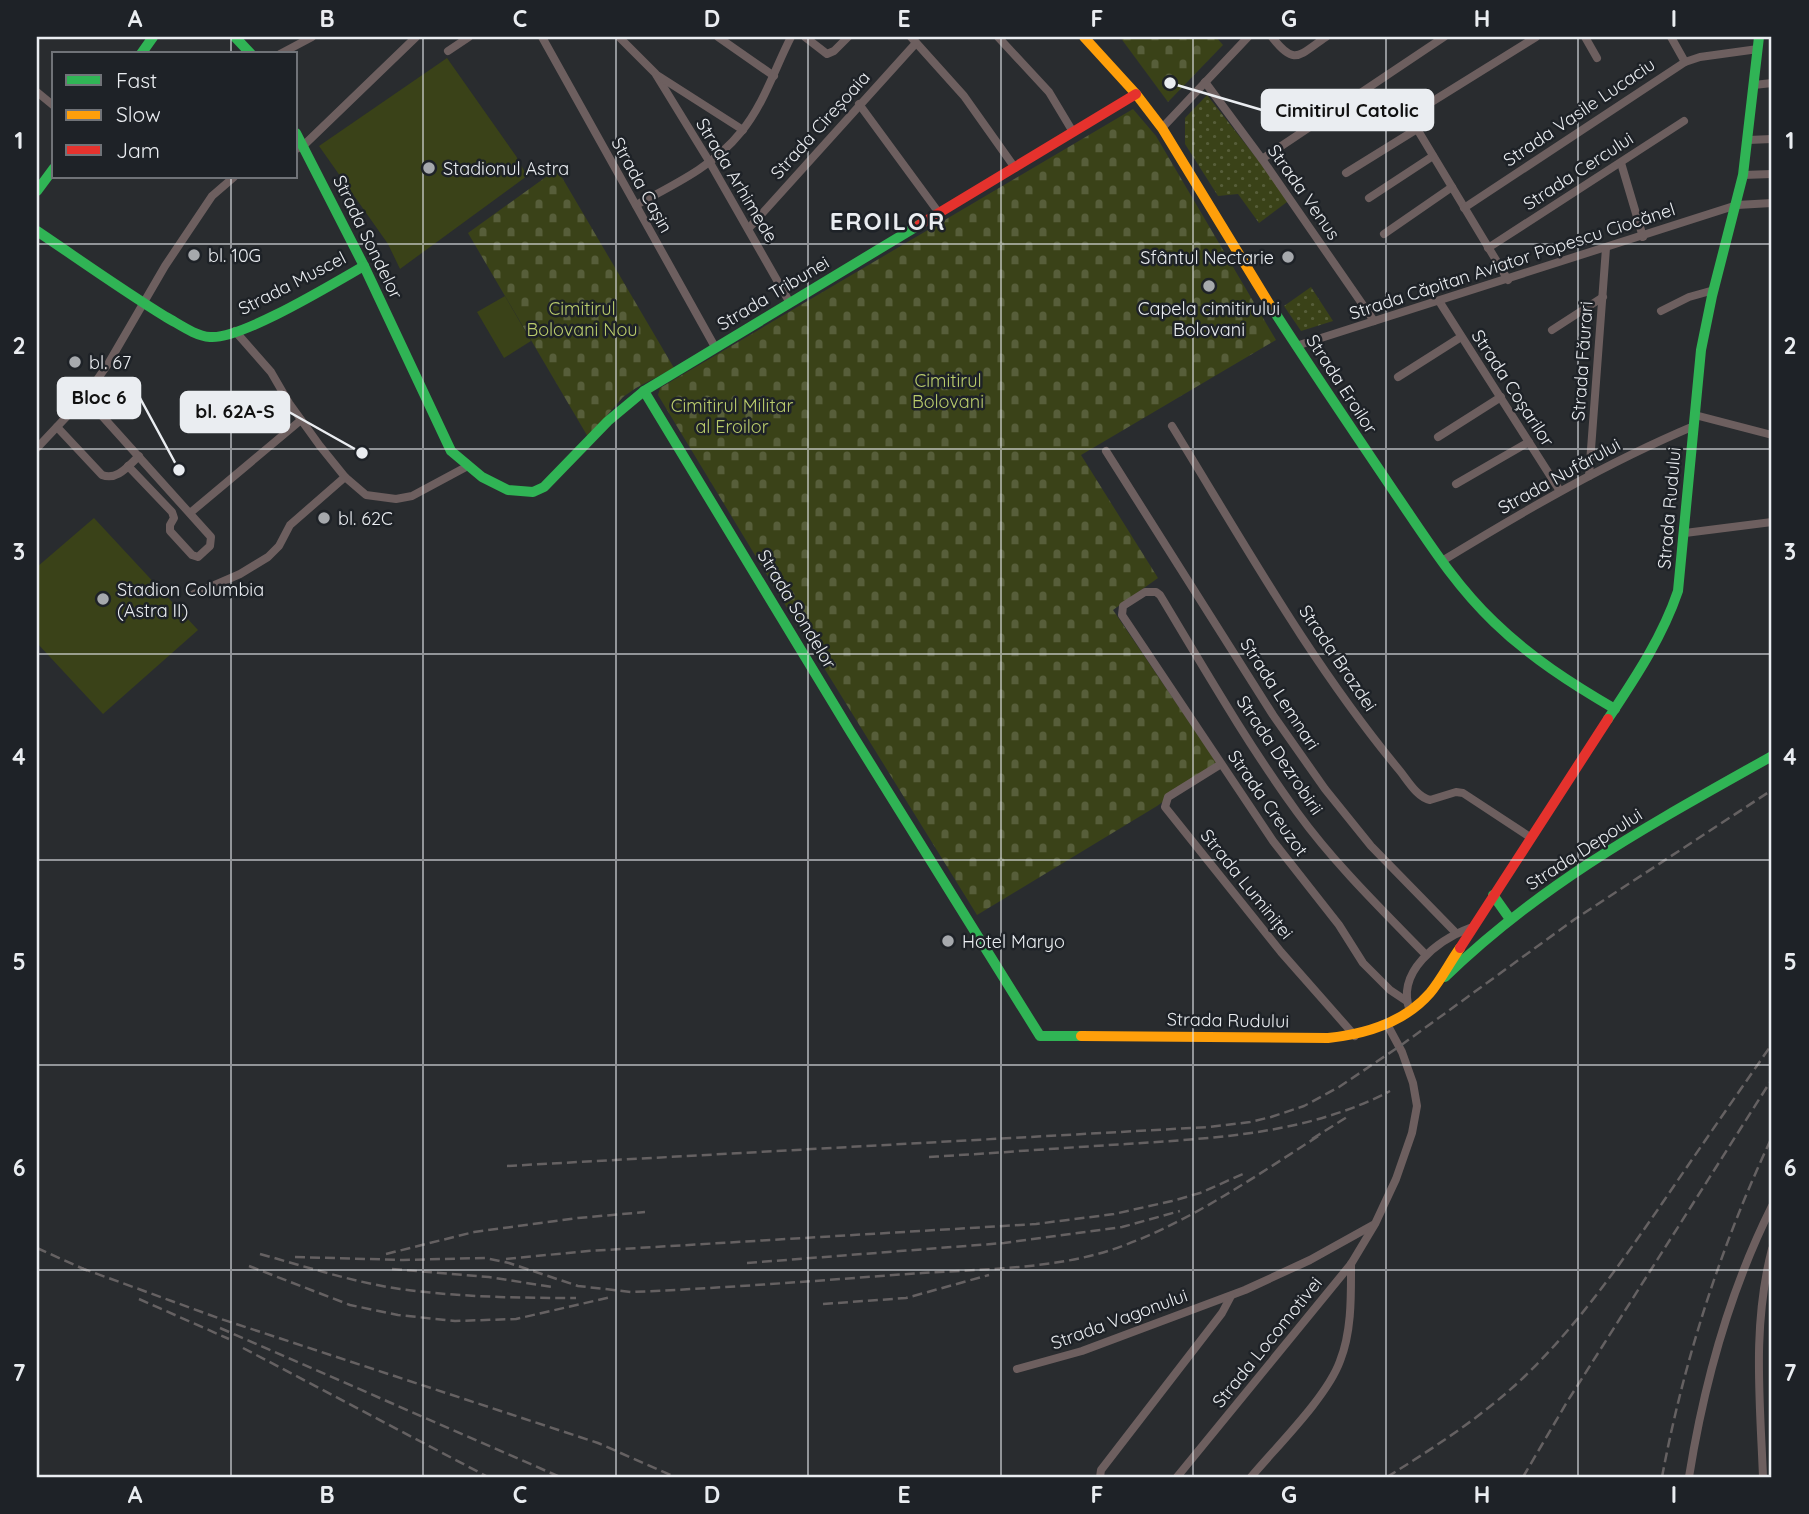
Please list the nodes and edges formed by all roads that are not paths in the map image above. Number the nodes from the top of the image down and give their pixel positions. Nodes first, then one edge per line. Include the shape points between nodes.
1 (153, 37) edge
2 (235, 37) edge
3 (313, 37) edge
4 (416, 37) edge
5 (469, 37) edge
6 (542, 37) edge
7 (619, 37) edge
8 (718, 37) edge
9 (791, 37) edge
10 (805, 37) edge
11 (848, 37) edge
12 (998, 37) edge
13 (1084, 37) edge
14 (1248, 37) edge
15 (1272, 37) edge
16 (1326, 37) edge
17 (1444, 37) edge
18 (1536, 37) edge
19 (1585, 37) edge
20 (1671, 37) edge
21 (913, 40) edge
22 (1758, 43) edge
23 (448, 51) dead end
24 (142, 52) edge
25 (249, 52) edge
26 (284, 52) edge
27 (1597, 58) dead end
28 (1685, 62) junction
29 (655, 73) junction
30 (774, 76) junction
31 (1205, 82) junction
32 (1772, 83) edge
33 (1754, 85) junction
34 (37, 92) edge
35 (1136, 94) junction
36 (1399, 99) dead end
37 (52, 104) edge
38 (859, 104) junction
39 (1409, 116) junction
40 (1684, 121) dead end
41 (1162, 128) junction
42 (1417, 129) junction
43 (743, 130) junction
44 (1073, 132) junction
45 (1772, 139) edge
46 (1748, 140) junction
47 (299, 148) edge
48 (1433, 156) junction
49 (1262, 159) junction
50 (709, 162) junction
51 (1621, 163) junction
52 (1014, 168) junction
53 (52, 172) edge
54 (1346, 173) dead end
55 (1772, 174) edge
56 (1743, 175) junction
57 (233, 178) edge
58 (1452, 187) junction
59 (37, 191) edge
60 (1369, 198) dead end
61 (1772, 203) edge
62 (636, 205) junction
63 (1737, 205) junction
64 (1464, 208) junction
65 (939, 213) junction
66 (749, 228) junction
67 (37, 231) edge
68 (1384, 234) dead end
69 (1643, 237) junction
70 (1488, 247) junction
71 (1606, 248) junction
72 (365, 266) junction
73 (1508, 280) junction
74 (1714, 290) junction
75 (1603, 297) junction
76 (1439, 301) junction
77 (145, 302) junction
78 (790, 303) junction
79 (1661, 311) dead end
80 (1374, 321) junction
81 (1552, 330) dead end
82 (235, 331) junction
83 (1461, 337) junction
84 (1296, 346) junction
85 (715, 347) junction
86 (1398, 377) dead end
87 (644, 391) junction
88 (85, 397) junction
89 (1501, 397) junction
90 (301, 420) junction
91 (1694, 420) junction
92 (1172, 426) dead end
93 (57, 427) junction
94 (1772, 435) edge
95 (1438, 437) dead end
96 (1529, 442) junction
97 (37, 449) edge
98 (1106, 451) dead end
99 (139, 456) junction
100 (128, 466) junction
101 (466, 467) junction
102 (1589, 475) junction
103 (345, 477) junction
104 (1456, 484) dead end
105 (1560, 491) junction
106 (188, 510) junction
107 (174, 518) junction
108 (1772, 522) edge
109 (1685, 533) junction
110 (1443, 561) junction
111 (194, 594) dead end
112 (1121, 611) joint
113 (1615, 709) junction
114 (1772, 756) edge
115 (1221, 764) junction
116 (1530, 837) junction
117 (1493, 895) junction
118 (1510, 919) junction
119 (1470, 928) junction
120 (1456, 933) junction
121 (1425, 954) junction
122 (1430, 993) junction
123 (1405, 1000) junction
124 (1410, 1011) junction
125 (1388, 1026) junction
126 (1040, 1036) joint
127 (1355, 1036) junction
128 (1772, 1206) edge
129 (1375, 1224) junction
130 (1772, 1249) edge
131 (1351, 1264) junction
132 (1231, 1296) junction
133 (1017, 1369) dead end
134 (1100, 1477) edge
135 (1177, 1477) edge
136 (1251, 1477) edge
137 (1689, 1477) edge
138 (1763, 1477) edge

1 - 24 street
2 - 25 street
3 - 26 street
4 - 47 street
5 - 23 street
6 - 62 street, Strada Cașin
7 - 29 street, Strada Arhimede
8 - 30 street
9 - 30 street
10 - 11 street via 827,54
12 - 44 street via 1049,92
13 - 35 street, Strada Eroilor
14 - 31 street
15 - 16 street via 1290,56
17 - 49 street
18 - 39 street
19 - 27 street
20 - 28 street
21 - 38 street, Strada Cireșoaia
21 - 52 street via 964,96
22 - 28 street, Strada Vasile Lucaciu
22 - 33 street, Strada Rudului
28 - 64 street, Strada Vasile Lucaciu
29 - 43 street, Strada Arhimede
29 - 50 street, Strada Arhimede
30 - 43 street
31 - 41 street
31 - 49 street, Strada Venus
32 - 33 street
33 - 46 street, Strada Rudului
34 - 37 street
35 - 41 street, Strada Eroilor
35 - 44 street, Strada Tribunei
36 - 39 street
38 - 65 street
38 - 66 street, Strada Cireșoaia
39 - 42 street
40 - 51 street, Strada Cercului
41 - 84 street, Strada Eroilor
42 - 48 street
42 - 54 street
43 - 50 street
44 - 52 street, Strada Tribunei
45 - 46 street
46 - 56 street, Strada Rudului
47 - 72 street, Strada Sondelor
48 - 58 street
48 - 60 street
49 - 80 street, Strada Venus
50 - 62 street
50 - 66 street, Strada Arhimede
51 - 69 street
51 - 70 street, Strada Cercului
52 - 65 street, Strada Tribunei
53 - 59 street
55 - 56 street
56 - 63 street, Strada Rudului
57 - 77 street via 212,196
58 - 64 street
58 - 68 street
61 - 63 street, Strada Căpitan Aviator Popescu Ciocănel
62 - 85 street, Strada Cașin
63 - 69 street, Strada Căpitan Aviator Popescu Ciocănel
63 - 74 street, Strada Rudului
64 - 70 street
65 - 78 street, Strada Tribunei
66 - 78 street, Strada Arhimede
67 - 77 street, Strada Muscel
69 - 71 street, Strada Căpitan Aviator Popescu Ciocănel
70 - 73 street
71 - 73 street, Strada Căpitan Aviator Popescu Ciocănel
71 - 75 street, Strada Făurari
72 - 82 street, Strada Muscel
72 - 101 street, Strada Sondelor via 451,451
73 - 76 street, Strada Căpitan Aviator Popescu Ciocănel
74 - 79 street
74 - 91 street, Strada Rudului via 1701,349
75 - 81 street
75 - 102 street, Strada Făurari
76 - 80 street, Strada Căpitan Aviator Popescu Ciocănel
76 - 83 street, Strada Coșarilor
77 - 82 street, Strada Muscel via 202,336
77 - 88 street
78 - 85 street, Strada Tribunei
80 - 84 street, Strada Căpitan Aviator Popescu Ciocănel
82 - 90 street, Strada Muscel via 271,372
83 - 86 street
83 - 89 street, Strada Coșarilor
84 - 110 street, Strada Eroilor
85 - 87 street, Strada Tribunei
87 - 101 street, Strada Sondelor via 537,492 516,493
87 - 126 street, Strada Sondelor
88 - 93 street
88 - 99 street
89 - 95 street
89 - 96 street, Strada Coșarilor
90 - 103 street
90 - 106 street
91 - 94 street
91 - 102 street, Strada Nufărului
91 - 109 street, Strada Rudului
92 - 116 street, Strada Brazdei via 1325,671 1420,795 1430,800 1463,793
93 - 97 street
93 - 100 street via 102,475 112,477
96 - 104 street
96 - 105 street, Strada Coșarilor
98 - 120 street, Strada Lemnari via 1325,789 1371,845
99 - 100 street
99 - 106 street
100 - 107 street
101 - 103 street via 412,496 396,499 366,495
102 - 105 street, Strada Nufărului
103 - 111 street via 290,525 268,557
105 - 110 street, Strada Nufărului
106 - 107 street
106 - 107 street via 211,537 210,546 198,557 170,531
108 - 109 street
109 - 113 street, Strada Rudului via 1673,610
110 - 113 street, Strada Eroilor via 1500,627 1554,671
112 - 115 street, Strada Creuzot
112 - 121 street, Strada Dezrobirii via 1145,592 1160,595 1298,814
113 - 116 street, Strada Rudului
114 - 118 street, Strada Depoului via 1606,852
115 - 123 street, Strada Creuzot via 1357,956
115 - 127 street, Strada Luminiței via 1168,797 1165,807
116 - 117 street, Strada Rudului
117 - 118 street
117 - 119 street, Strada Rudului
118 - 122 street, Strada Depoului
119 - 120 street
119 - 122 street, Strada Rudului
120 - 121 street
121 - 123 street
122 - 124 street, Strada Rudului
123 - 124 street
124 - 125 street, Strada Rudului
125 - 127 street, Strada Rudului
125 - 129 street, Strada Locomotivei via 1412,1078 1417,1115
126 - 127 street, Strada Rudului
128 - 137 street via 1752,1246 1713,1359
129 - 131 street, Strada Locomotivei
129 - 132 street, Strada Vagonului
130 - 138 street via 1758,1334
131 - 135 street, Strada Locomotivei
131 - 136 street via 1348,1328 1340,1361 1324,1390
132 - 133 street, Strada Vagonului via 1082,1351
132 - 134 street via 1223,1313 1101,1469

